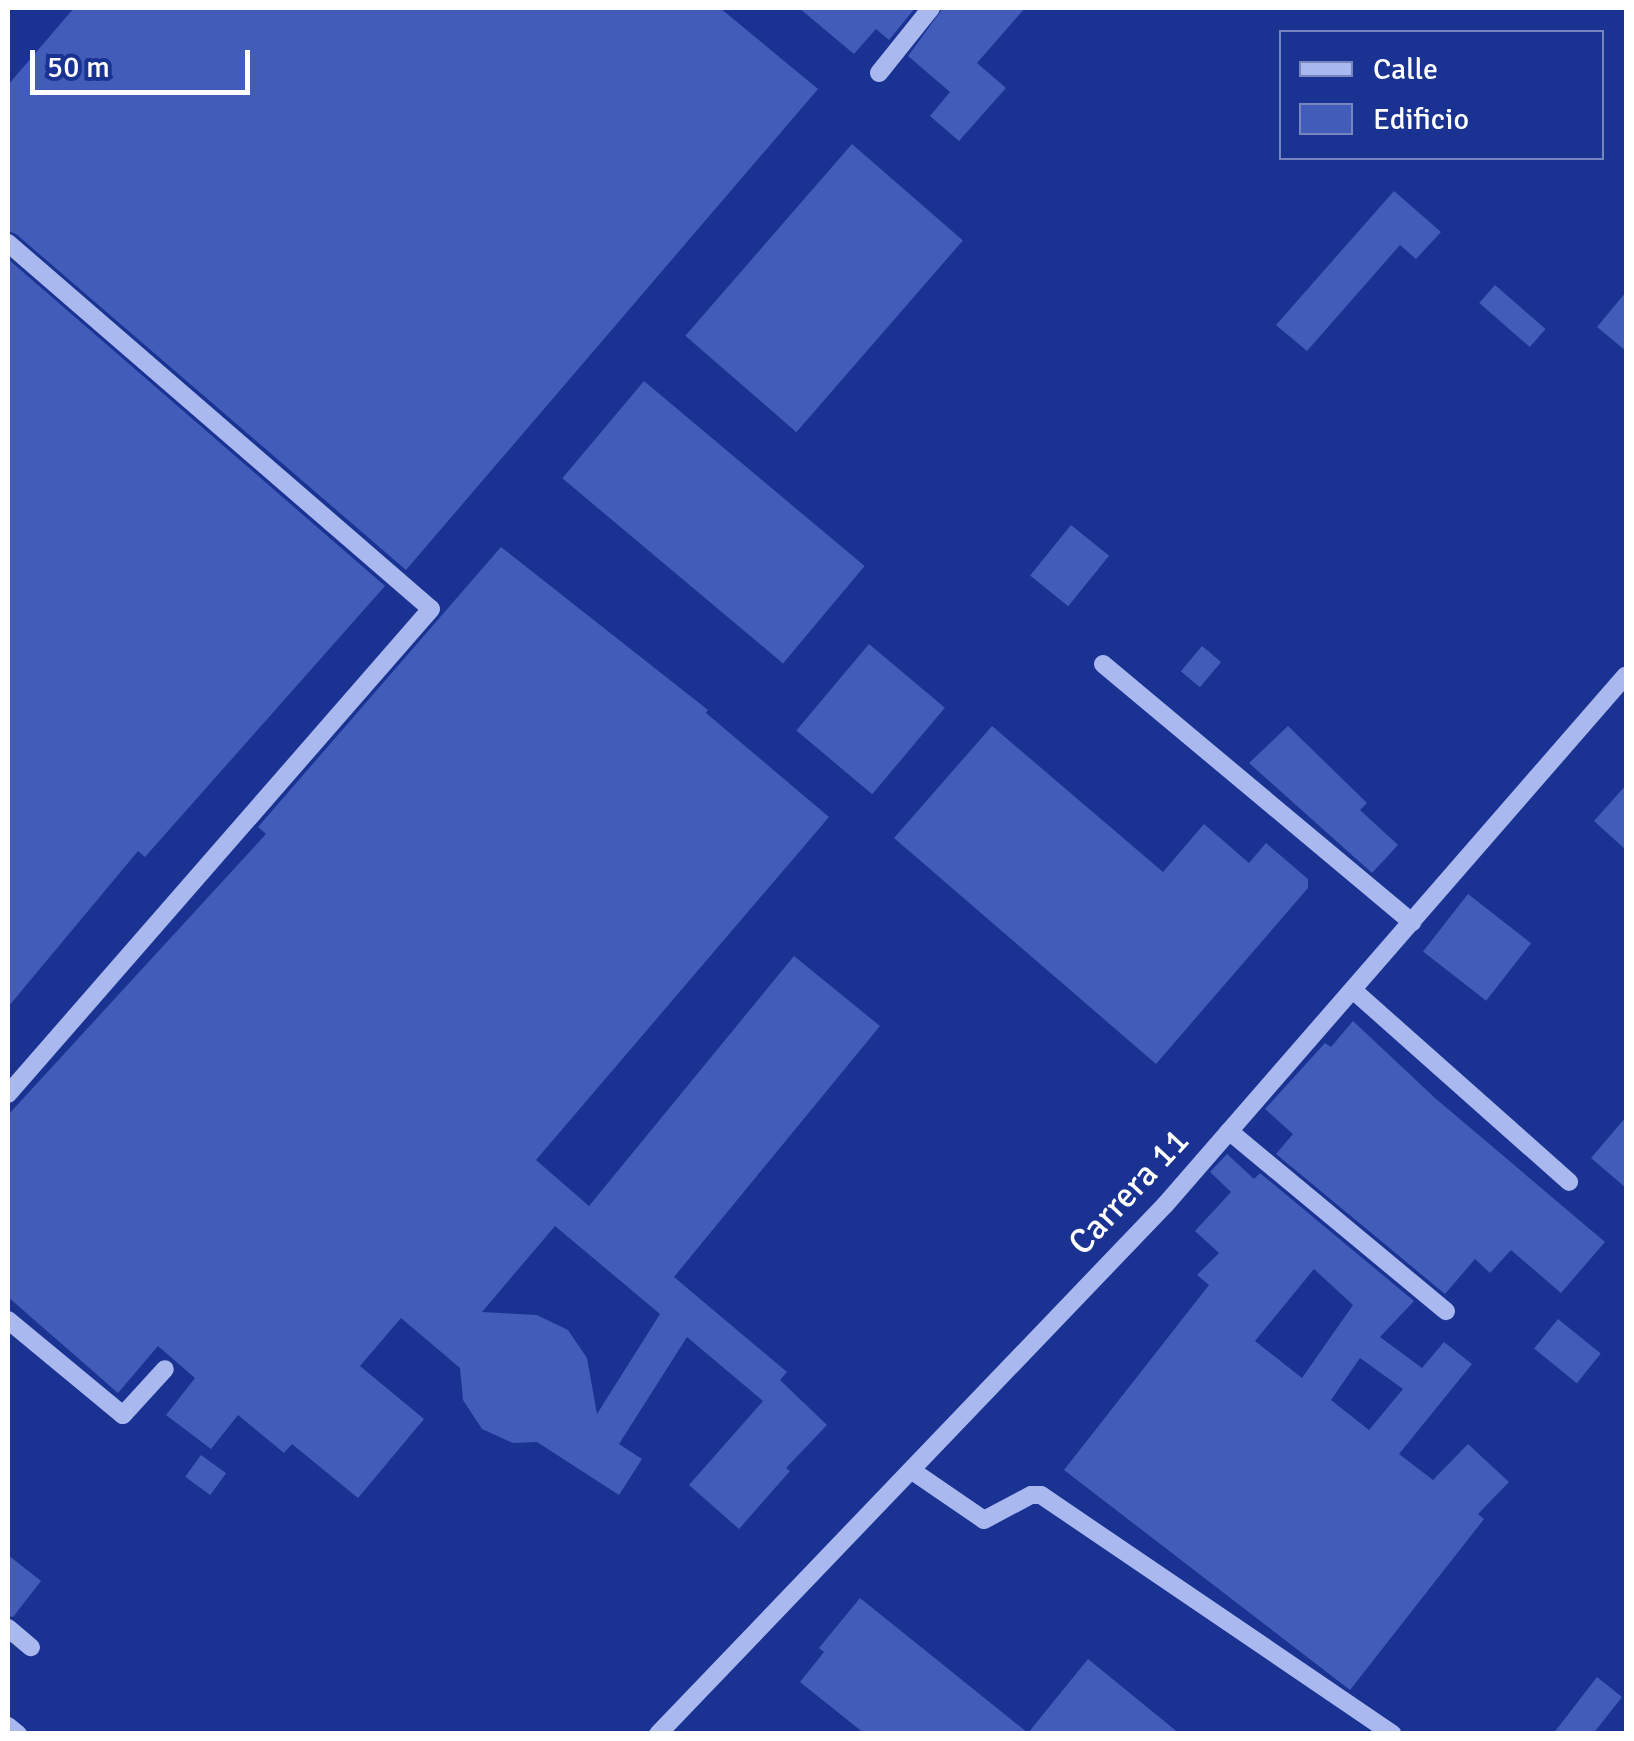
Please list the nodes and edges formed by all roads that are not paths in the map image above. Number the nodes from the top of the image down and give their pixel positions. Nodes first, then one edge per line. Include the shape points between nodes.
1 (931, 8) edge
2 (879, 73) dead end
3 (8, 243) edge
4 (1103, 664) dead end
5 (1626, 675) edge
6 (1412, 922) junction
7 (1352, 990) junction
8 (8, 1094) edge
9 (1230, 1131) junction
10 (1570, 1182) dead end
11 (1446, 1311) dead end
12 (8, 1320) edge
13 (165, 1369) dead end
14 (910, 1470) junction
15 (8, 1628) edge
16 (31, 1647) dead end
17 (8, 1726) edge
18 (18, 1734) edge
19 (658, 1734) edge
20 (1394, 1734) edge

1 - 2 street
3 - 8 street via 431,608
4 - 6 street
5 - 6 street, Carrera 11
6 - 7 street, Carrera 11
7 - 9 street, Carrera 11
7 - 10 street
9 - 11 street
9 - 14 street, Carrera 11
12 - 13 street via 123,1415
14 - 19 street, Carrera 11
14 - 20 street via 984,1520 1041,1495
15 - 16 street
17 - 18 street

